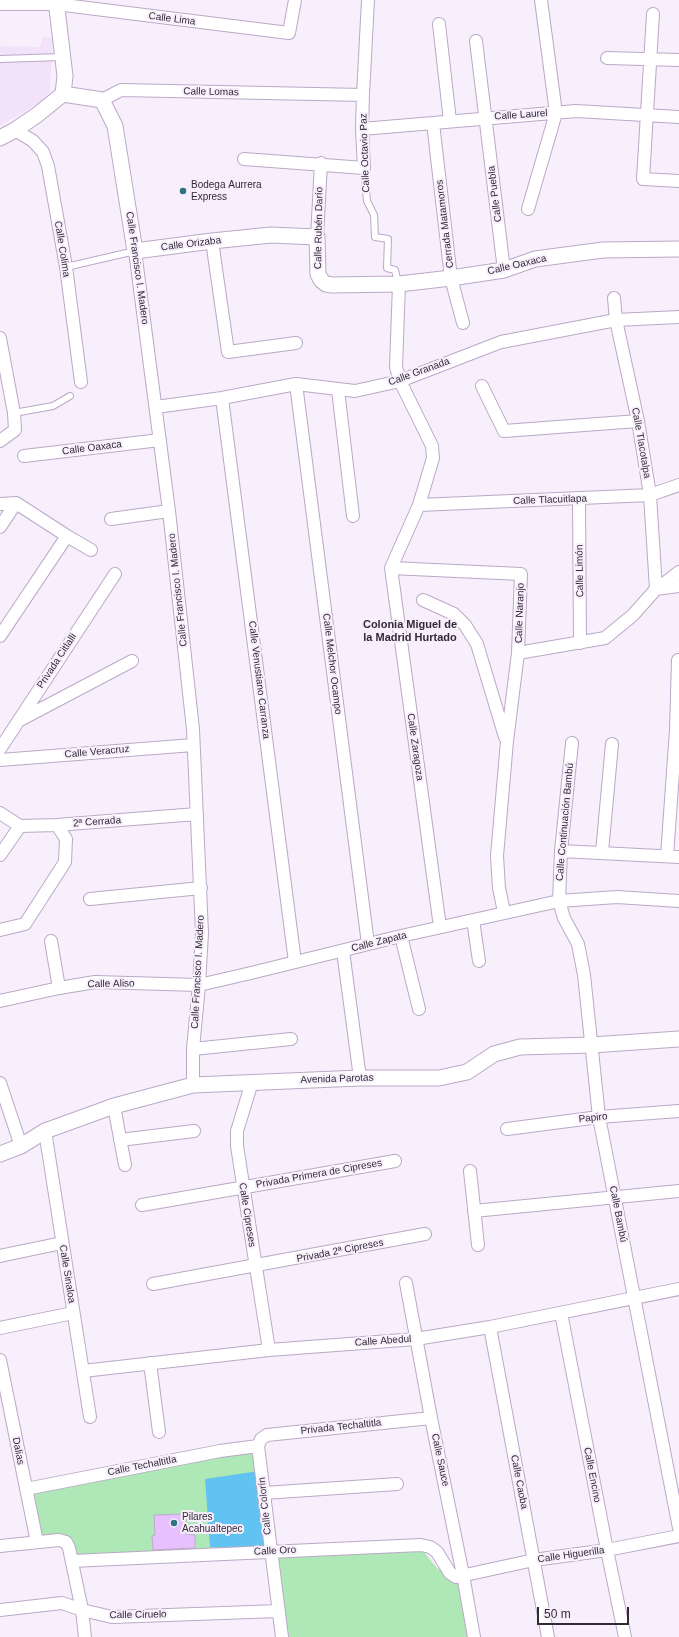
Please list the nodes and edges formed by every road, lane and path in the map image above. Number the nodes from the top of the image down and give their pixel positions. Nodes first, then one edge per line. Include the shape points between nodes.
1 (296, 0) edge
2 (368, 0) edge
3 (541, 0) edge
4 (56, 2) edge
5 (0, 4) edge
6 (653, 14) dead end
7 (439, 24) dead end
8 (476, 41) dead end
9 (62, 57) junction
10 (607, 58) dead end
11 (0, 59) edge
12 (650, 60) junction
13 (679, 60) edge
14 (63, 94) junction
15 (363, 95) junction
16 (102, 100) junction
17 (556, 112) junction
18 (647, 115) junction
19 (679, 117) edge
20 (486, 118) junction
21 (450, 121) junction
22 (433, 123) junction
23 (362, 129) junction
24 (15, 130) junction
25 (0, 138) edge
26 (244, 158) dead end
27 (321, 164) junction
28 (364, 168) junction
29 (679, 181) edge
30 (528, 209) dead end
31 (317, 237) junction
32 (212, 241) junction
33 (679, 249) edge
34 (135, 251) junction
35 (66, 266) junction
36 (504, 270) junction
37 (451, 278) junction
38 (399, 284) junction
39 (332, 285) joint
40 (614, 298) dead end
41 (679, 318) edge
42 (616, 320) junction
43 (463, 324) dead end
44 (0, 338) edge
45 (296, 343) dead end
46 (400, 381) junction
47 (81, 382) dead end
48 (296, 384) junction
49 (482, 386) dead end
50 (338, 390) junction
51 (70, 396) dead end
52 (222, 398) junction
53 (156, 407) junction
54 (14, 413) junction
55 (638, 421) junction
56 (160, 440) junction
57 (0, 441) edge
58 (24, 456) dead end
59 (679, 485) edge
60 (650, 495) junction
61 (579, 499) junction
62 (16, 502) junction
63 (0, 504) edge
64 (419, 506) junction
65 (169, 511) junction
66 (353, 516) dead end
67 (112, 519) dead end
68 (0, 527) edge
69 (67, 536) junction
70 (91, 550) dead end
71 (390, 568) junction
72 (679, 572) edge
73 (115, 574) dead end
74 (679, 586) edge
75 (656, 589) junction
76 (423, 600) dead end
77 (0, 636) edge
78 (580, 643) junction
79 (518, 653) junction
80 (678, 660) dead end
81 (132, 661) dead end
82 (679, 686) edge
83 (18, 722) junction
84 (678, 730) edge
85 (507, 741) junction
86 (572, 743) dead end
87 (612, 744) dead end
88 (193, 745) junction
89 (0, 749) edge
90 (0, 760) edge
91 (0, 813) edge
92 (197, 814) junction
93 (58, 825) junction
94 (20, 826) junction
95 (561, 851) junction
96 (602, 852) junction
97 (0, 855) edge
98 (673, 856) edge
99 (201, 888) junction
100 (90, 899) dead end
101 (560, 901) junction
102 (679, 901) edge
103 (504, 912) junction
104 (473, 920) junction
105 (440, 927) junction
106 (0, 930) edge
107 (401, 936) junction
108 (51, 941) dead end
109 (368, 944) junction
110 (343, 951) junction
111 (479, 961) dead end
112 (295, 962) junction
113 (199, 985) junction
114 (59, 988) junction
115 (0, 1001) edge
116 (419, 1010) dead end
117 (291, 1039) dead end
118 (679, 1039) edge
119 (592, 1045) junction
120 (193, 1049) junction
121 (360, 1078) junction
122 (252, 1082) junction
123 (0, 1083) edge
124 (193, 1085) junction
125 (114, 1106) junction
126 (679, 1111) edge
127 (599, 1117) junction
128 (507, 1129) dead end
129 (194, 1130) dead end
130 (45, 1131) junction
131 (120, 1140) junction
132 (21, 1146) junction
133 (0, 1154) edge
134 (396, 1160) dead end
135 (125, 1165) dead end
136 (470, 1171) dead end
137 (242, 1188) junction
138 (679, 1191) edge
139 (614, 1198) junction
140 (142, 1205) dead end
141 (474, 1211) junction
142 (426, 1234) dead end
143 (62, 1244) junction
144 (478, 1246) dead end
145 (0, 1256) edge
146 (255, 1267) junction
147 (406, 1283) dead end
148 (153, 1284) dead end
149 (679, 1289) edge
150 (634, 1298) junction
151 (73, 1313) junction
152 (561, 1313) junction
153 (490, 1327) junction
154 (0, 1328) edge
155 (416, 1339) junction
156 (269, 1350) junction
157 (0, 1360) edge
158 (150, 1363) junction
159 (83, 1371) junction
160 (90, 1417) dead end
161 (431, 1418) junction
162 (159, 1432) dead end
163 (258, 1446) junction
164 (397, 1484) dead end
165 (26, 1488) junction
166 (264, 1493) junction
167 (679, 1528) edge
168 (679, 1536) edge
169 (37, 1542) junction
170 (0, 1546) edge
171 (607, 1550) junction
172 (270, 1551) junction
173 (534, 1560) junction
174 (72, 1561) junction
175 (463, 1575) junction
176 (0, 1610) edge
177 (82, 1610) junction
178 (279, 1611) junction
179 (85, 1637) edge
180 (282, 1637) edge
181 (474, 1637) edge
182 (548, 1637) edge
183 (625, 1637) edge

1 - 4 street, Calle Lima via 289,33
2 - 15 street, Calle Octavio Paz
3 - 17 street
4 - 5 street, Calle Lima
4 - 9 street
6 - 12 street
7 - 21 street
8 - 20 street, Calle Puebla
9 - 11 lane
9 - 14 street via 65,76
10 - 12 street
12 - 13 street
12 - 18 street
14 - 16 street
14 - 24 street
15 - 16 street, Calle Lomas via 121,90
15 - 23 street, Calle Octavio Paz
16 - 34 street, Calle Francisco I. Madero via 115,126
17 - 18 street, Calle Laurel
17 - 20 street, Calle Laurel
17 - 30 street
18 - 19 street, Calle Laurel
18 - 29 street via 643,179
20 - 21 street, Calle Laurel
20 - 36 street, Calle Puebla
21 - 22 street, Calle Laurel
22 - 23 street, Calle Laurel
22 - 37 street, Cerrada Matamoros
23 - 28 street, Calle Octavio Paz
24 - 25 street
24 - 35 street, Calle Colima via 33,141 46,159
26 - 27 street
27 - 28 street
27 - 31 street, Calle Rubén Darío
28 - 38 lane, Calle Octavio Paz via 367,201 374,215 375,237 388,239 387,268 395,270
31 - 32 street, Calle Orizaba via 271,235
31 - 39 street, Calle Rubén Darío via 318,274 326,284
32 - 34 street, Calle Orizaba
32 - 45 street via 228,352
33 - 36 street, Calle Oaxaca via 603,250 536,259
34 - 35 lane, Calle Orizaba
34 - 53 street, Calle Francisco I. Madero
35 - 47 street, Calle Colima
36 - 37 street, Calle Oaxaca
37 - 38 street, Calle Oaxaca
37 - 43 street, Cerrada Matamoros
38 - 39 street, Calle Oaxaca
38 - 46 street via 396,367
40 - 42 street, Calle Tlacotalpa
41 - 42 street, Calle Granada
42 - 46 street, Calle Granada via 501,342
42 - 55 street, Calle Tlacotalpa
44 - 54 street
46 - 50 street, Calle Granada via 355,391
46 - 64 street via 432,446 433,458
48 - 50 street, Calle Granada
48 - 52 street, Calle Granada
48 - 109 street, Calle Melchor Ocampo
49 - 55 street via 504,431
50 - 66 street
51 - 54 lane via 52,406
52 - 53 street, Calle Granada
52 - 112 street, Calle Venustiano Carranza
53 - 56 street, Calle Francisco I. Madero
54 - 57 street via 15,430
55 - 60 street, Calle Tlacotalpa
56 - 58 street, Calle Oaxaca
56 - 65 street, Calle Francisco I. Madero
59 - 60 street, Calle Tlacuitlapa
60 - 61 street, Calle Tlacuitlapa
60 - 75 street, Calle Tlacotalpa
61 - 64 street, Calle Tlacuitlapa
61 - 78 street, Calle Limón
62 - 63 street
62 - 68 street
62 - 69 street
64 - 71 street
65 - 67 street
65 - 88 street, Calle Francisco I. Madero
69 - 70 street
69 - 77 street
71 - 79 street, Calle Naranjo via 521,574
71 - 105 street, Calle Zaragoza
72 - 75 street
73 - 83 street, Privada Citlalli
74 - 75 street
75 - 78 street via 633,615 605,638
76 - 85 street via 454,614 465,625 477,644
78 - 79 street
79 - 85 street, Calle Naranjo
80 - 82 street
81 - 83 street
82 - 84 street
83 - 89 street, Privada Citlalli
84 - 98 street
85 - 103 street, Calle Naranjo via 497,856
86 - 95 street, Calle Continuación Bambú
87 - 96 street
88 - 90 street, Calle Veracruz
88 - 92 street, Calle Francisco I. Madero
91 - 94 street
92 - 93 street, 2ª Cerrada
92 - 99 street, Calle Francisco I. Madero
93 - 94 street, 2ª Cerrada
93 - 106 street via 66,839 65,862 25,924
94 - 97 street
95 - 96 street
95 - 101 street, Calle Continuación Bambú
96 - 98 street
99 - 100 street
99 - 113 street, Calle Francisco I. Madero
101 - 102 street, Calle Zapata via 617,897
101 - 103 street, Calle Zapata
101 - 119 street, Calle Bambú via 564,918 578,944
103 - 104 street, Calle Zapata
104 - 105 street, Calle Zapata
104 - 111 street
105 - 107 street, Calle Zapata
107 - 109 street, Calle Zapata
107 - 116 street
108 - 114 street
109 - 110 street, Calle Zapata
110 - 112 street, Calle Zapata
110 - 121 street
112 - 113 street, Calle Zapata
113 - 114 street, Calle Aliso via 95,982
113 - 120 street, Calle Francisco I. Madero
114 - 115 street, Calle Aliso
117 - 120 street
118 - 119 street, Avenida Parotas
119 - 121 street, Avenida Parotas via 520,1047 494,1054 467,1072 439,1078
119 - 127 street, Calle Bambú
120 - 124 street, Calle Francisco I. Madero
121 - 122 street, Avenida Parotas
122 - 124 street, Avenida Parotas
122 - 137 street, Calle Cipreses via 238,1131 237,1146
123 - 132 street
124 - 125 street, Avenida Parotas
125 - 130 street, Avenida Parotas
125 - 131 street
126 - 127 street, Papiro
127 - 128 street, Papiro
127 - 139 street, Calle Bambú
129 - 131 street
130 - 132 street, Avenida Parotas
130 - 143 street, Calle Sinaloa
131 - 135 street
132 - 133 street, Avenida Parotas
134 - 137 street, Privada Primera de Cipreses
136 - 141 street
137 - 140 street, Privada Primera de Cipreses
137 - 146 street, Calle Cipreses
138 - 139 street
139 - 141 street
139 - 150 street, Calle Bambú
141 - 144 street
142 - 146 street, Privada 2ª Cipreses
143 - 145 street
143 - 151 street, Calle Sinaloa
146 - 148 street, Privada 2ª Cipreses
146 - 156 street, Calle Cipreses
147 - 155 street, Calle Sauce
149 - 150 street, Calle Abedul
150 - 152 street, Calle Abedul
150 - 167 street, Calle Bambú
151 - 154 street
151 - 159 street, Calle Sinaloa
152 - 153 street, Calle Abedul
152 - 171 street, Calle Encino
153 - 155 street, Calle Abedul
153 - 173 street, Calle Caoba
155 - 156 street, Calle Abedul
155 - 161 street, Calle Sauce
156 - 158 street, Calle Abedul
157 - 165 street, Dalias
158 - 159 street, Calle Abedul
158 - 162 street
159 - 160 street, Calle Sinaloa
161 - 163 street, Privada Techaltitla via 267,1435 261,1439
161 - 175 street, Calle Sauce
163 - 165 street, Calle Techaltitla
163 - 166 street, Calle Colorín
164 - 166 street
165 - 169 street, Dalias
166 - 172 street, Calle Colorín
168 - 171 street, Calle Higuerilla
169 - 170 street
169 - 174 street via 66,1542
171 - 173 street, Calle Higuerilla
171 - 183 street, Calle Encino
172 - 174 street, Calle Oro
172 - 175 street, Calle Oro via 422,1545 436,1552 450,1573 456,1577
172 - 178 street, Calle Colorín
173 - 175 street, Calle Higuerilla
173 - 182 street, Calle Caoba
174 - 177 street
175 - 181 street, Calle Sauce
176 - 177 street, Calle Ciruelo via 62,1603
177 - 178 street, Calle Ciruelo via 112,1617
177 - 179 street
178 - 180 street, Calle Colorín

